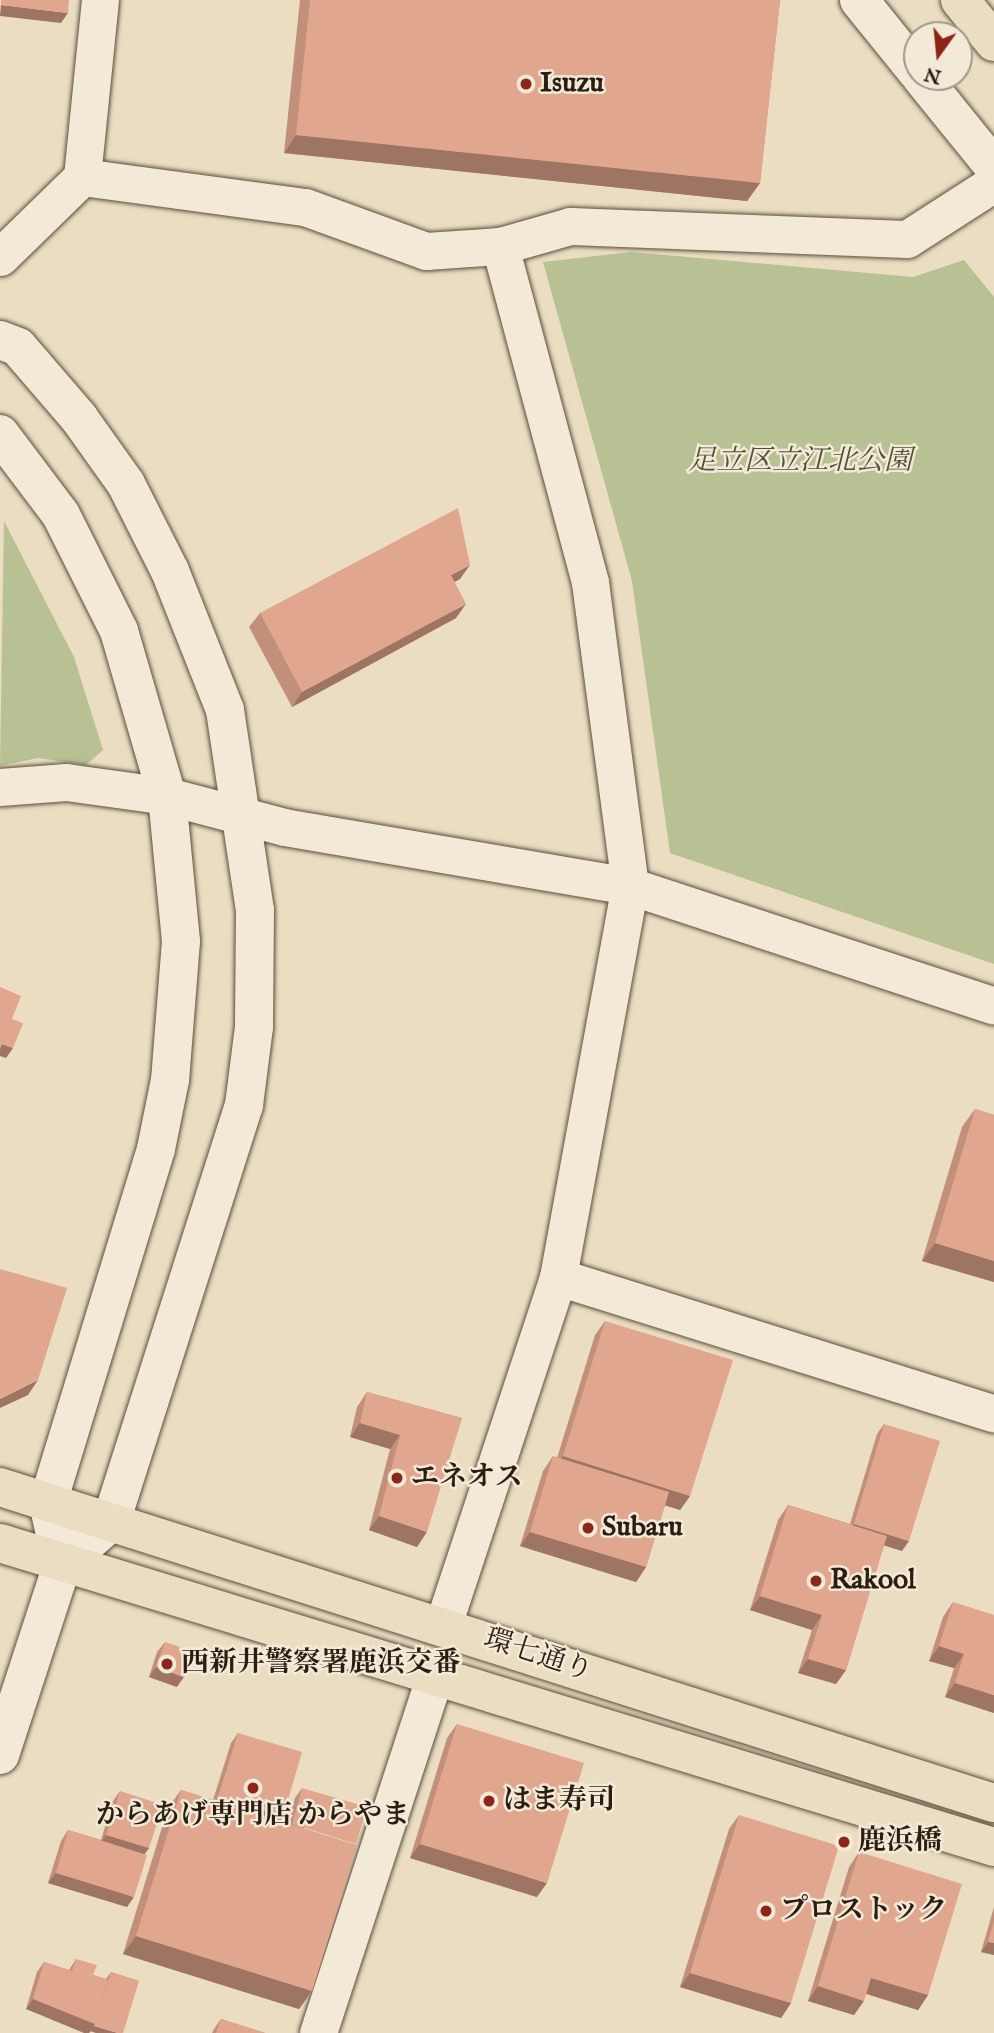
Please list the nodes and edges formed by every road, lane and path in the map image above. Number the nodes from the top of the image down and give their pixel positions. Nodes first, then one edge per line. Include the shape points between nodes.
1 (100, 0) edge
2 (859, 0) edge
3 (960, 0) edge
4 (994, 42) edge
5 (903, 55) edge
6 (932, 91) edge
7 (994, 166) edge
8 (82, 177) junction
9 (994, 183) edge
10 (500, 246) junction
11 (0, 257) edge
12 (0, 340) edge
13 (0, 433) edge
14 (0, 787) edge
15 (167, 796) junction
16 (243, 817) junction
17 (630, 886) junction
18 (994, 1006) edge
19 (558, 1277) junction
20 (994, 1414) edge
21 (0, 1487) edge
22 (48, 1503) junction
23 (111, 1522) junction
24 (0, 1543) edge
25 (62, 1564) junction
26 (443, 1625) junction
27 (435, 1676) junction
28 (0, 1755) edge
29 (994, 1803) edge
30 (994, 1847) edge
31 (318, 2033) edge

1 - 8 street
2 - 5 street
3 - 4 main road
6 - 7 street
8 - 10 street via 304,207 426,251
8 - 11 street
9 - 10 street via 907,239 570,226
10 - 17 street via 590,582
12 - 16 street via 18,347 41,373 126,484 170,571 225,710
13 - 15 street via 61,515 93,574 151,726
14 - 15 street via 66,782
15 - 16 street
15 - 22 street via 181,941 170,1080 116,1291
16 - 17 street
16 - 23 street via 258,958 244,1105
17 - 18 street
17 - 19 street
19 - 20 street
19 - 26 street
21 - 22 main road, 環七通り
22 - 23 main road, 環七通り
22 - 25 street
23 - 25 street
23 - 26 main road, 環七通り
24 - 25 main road, 環七通り
25 - 27 main road, 環七通り
25 - 28 street
26 - 29 main road, 環七通り
27 - 30 main road, 環七通り
27 - 31 street

